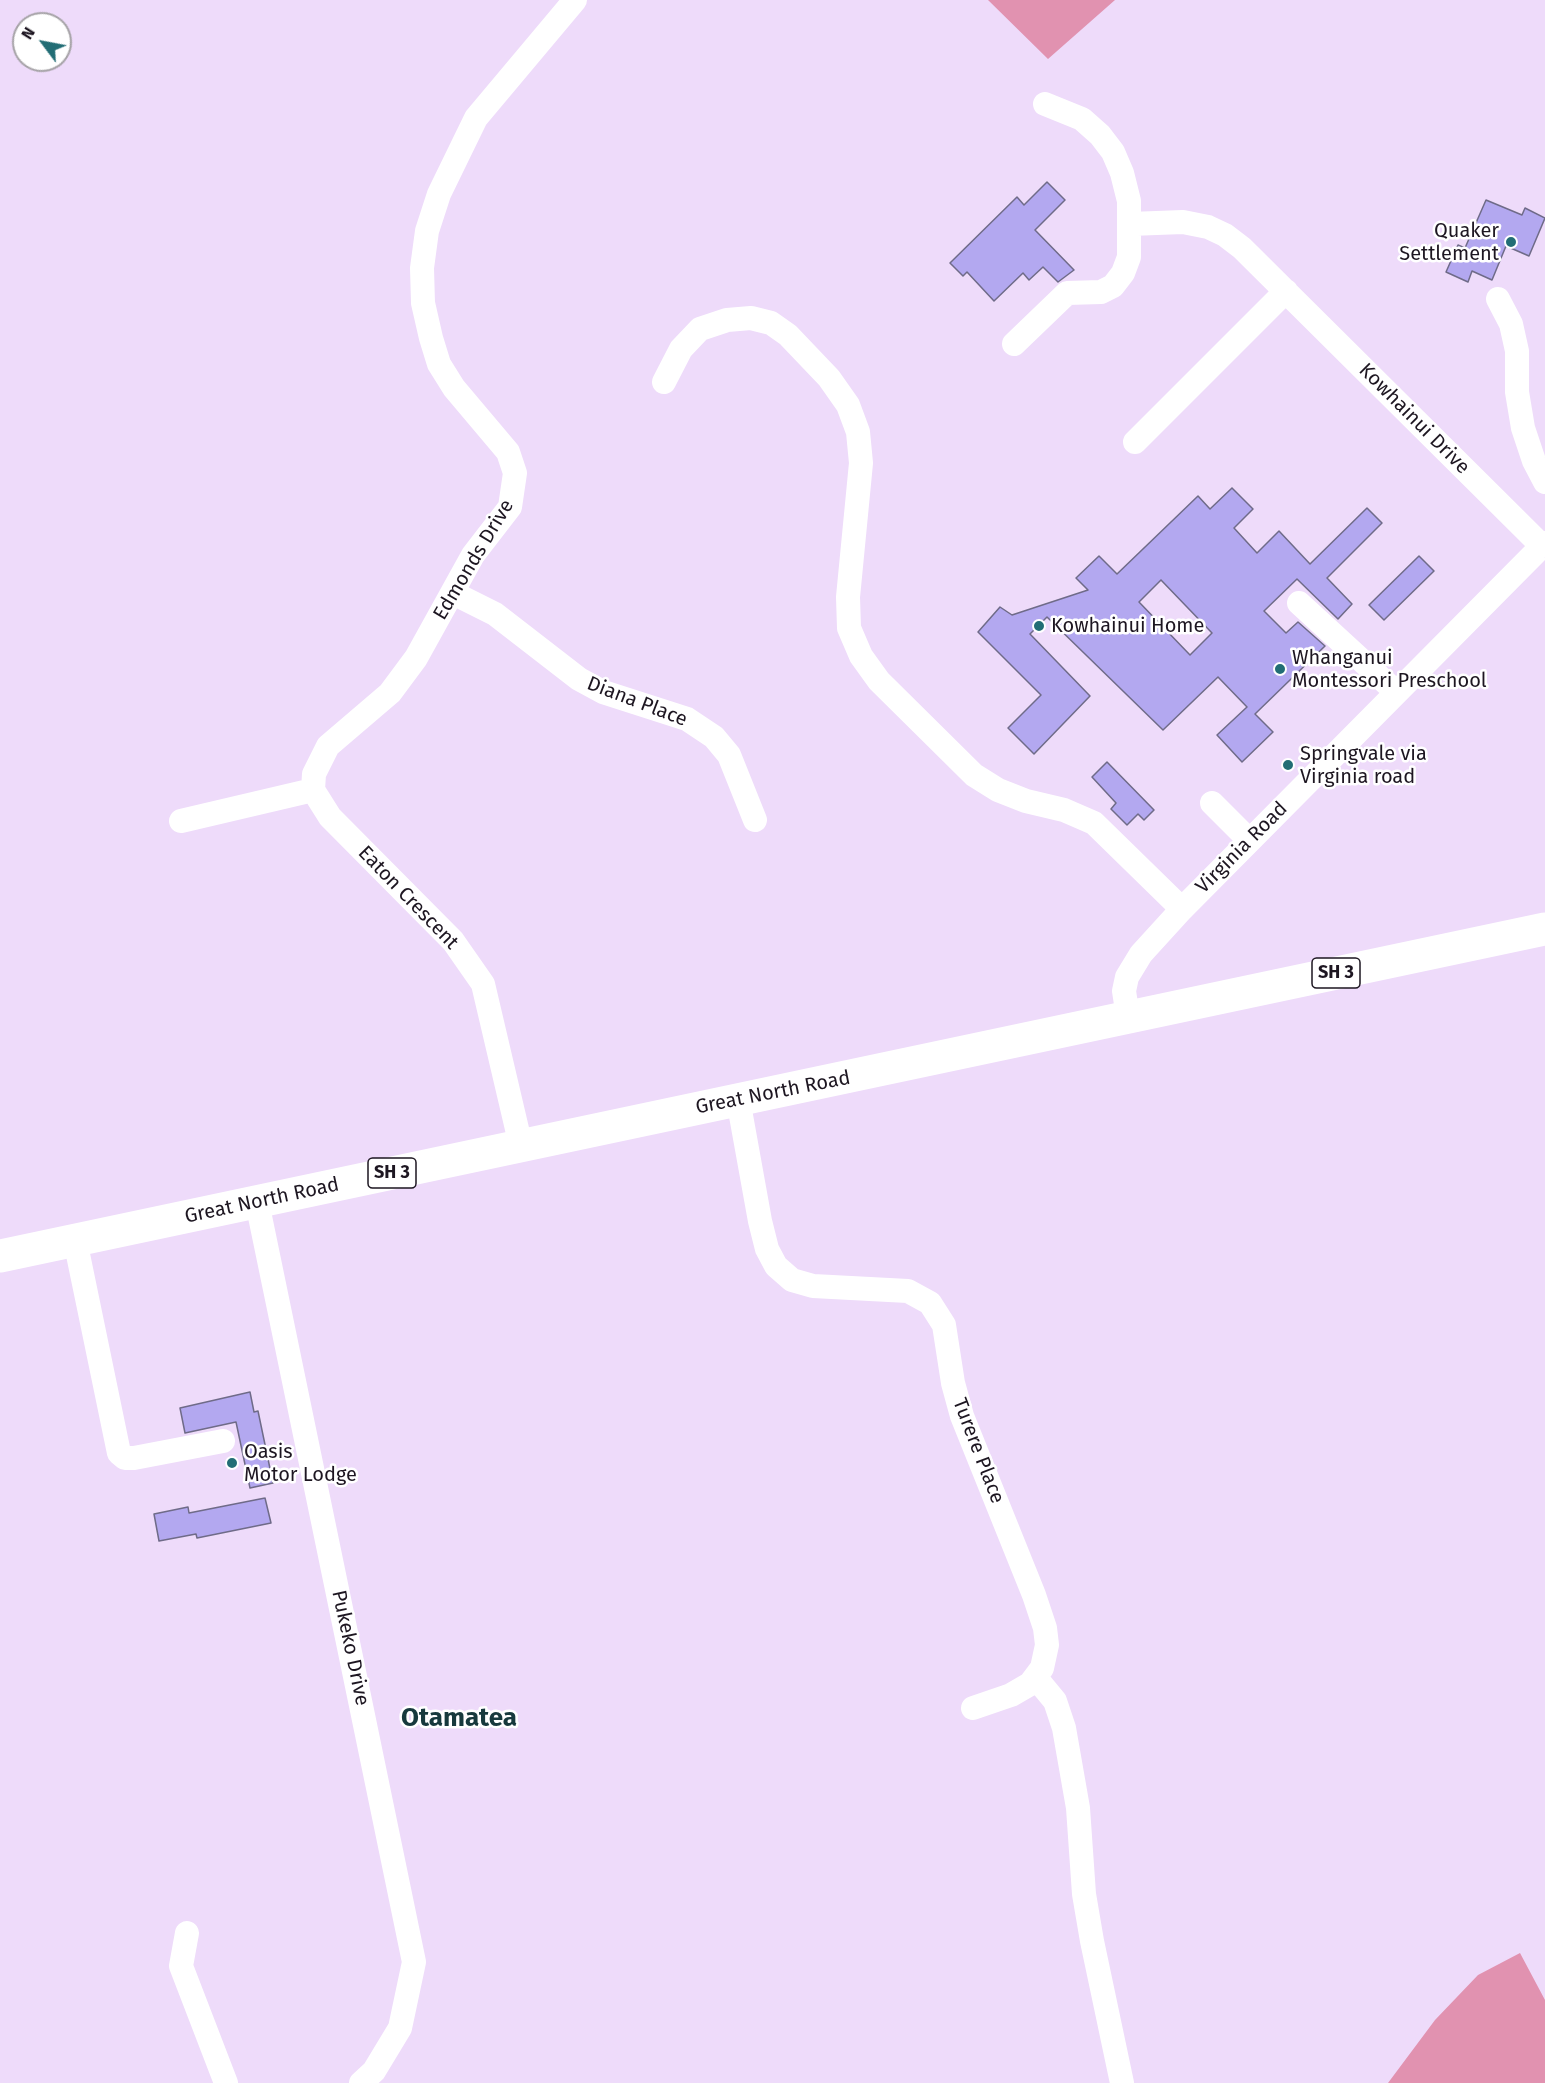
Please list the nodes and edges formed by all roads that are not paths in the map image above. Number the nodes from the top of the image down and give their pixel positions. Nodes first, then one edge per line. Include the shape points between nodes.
1 (575, 0) edge
2 (1045, 104) dead end
3 (1130, 224) junction
4 (1286, 291) junction
5 (1498, 299) dead end
6 (1014, 344) dead end
7 (664, 382) dead end
8 (1135, 442) dead end
9 (1545, 482) edge
10 (1544, 545) edge
11 (453, 593) junction
12 (1299, 603) dead end
13 (1396, 692) junction
14 (313, 790) junction
15 (1212, 804) dead end
16 (755, 820) dead end
17 (181, 821) dead end
18 (1250, 840) junction
19 (1182, 909) junction
20 (1545, 929) edge
21 (1128, 1017) junction
22 (738, 1099) junction
23 (521, 1146) junction
24 (257, 1202) junction
25 (75, 1240) junction
26 (0, 1256) edge
27 (223, 1441) dead end
28 (1036, 1678) junction
29 (973, 1708) dead end
30 (187, 1933) dead end
31 (226, 2083) edge
32 (361, 2083) edge
33 (1122, 2083) edge

1 - 11 street, Edmonds Drive via 476,118 443,184 427,231 423,303 439,364 454,388 508,452 515,473 510,507 473,555
2 - 3 street via 1082,119 1113,152 1129,201
3 - 4 street, Kowhainui Drive via 1183,222 1208,227 1242,248
3 - 6 street via 1129,257 1113,286 1101,292 1067,293
4 - 8 street
4 - 10 street, Kowhainui Drive
5 - 9 street via 1517,351 1517,392 1523,428
7 - 19 street via 681,349 700,329 750,318 771,323 788,335 829,378 848,405 858,432 861,463 848,597 849,628 861,656 879,681 974,775 998,790 1095,824
10 - 13 street, Virginia Road
11 - 14 street, Edmonds Drive via 416,658 390,693 328,746 314,774
11 - 16 street, Diana Place via 495,614 579,680 603,692 687,719 714,737 729,755
12 - 13 street
13 - 18 street, Virginia Road
14 - 17 street
14 - 23 street, Eaton Crescent via 330,818 453,941 483,984
15 - 18 street
18 - 19 street, Virginia Road
19 - 21 street, Virginia Road via 1141,954 1127,977 1124,991
20 - 21 highway, Great North Road / SH 3
21 - 22 highway, Great North Road / SH 3
22 - 23 highway, Great North Road / SH 3
22 - 28 street, Turere Place via 759,1221 776,1266 792,1280 813,1286 908,1291 925,1299 939,1314 962,1416 1045,1628 1046,1658
23 - 24 highway, Great North Road / SH 3
24 - 25 highway, Great North Road / SH 3
24 - 32 street, Pukeko Drive via 414,1962 400,2028 374,2071
25 - 26 highway, Great North Road / SH 3
25 - 27 street via 119,1453 134,1458
28 - 29 street via 1011,1695
28 - 33 street via 1055,1701 1064,1728 1078,1808 1090,1929
30 - 31 street via 182,1966

